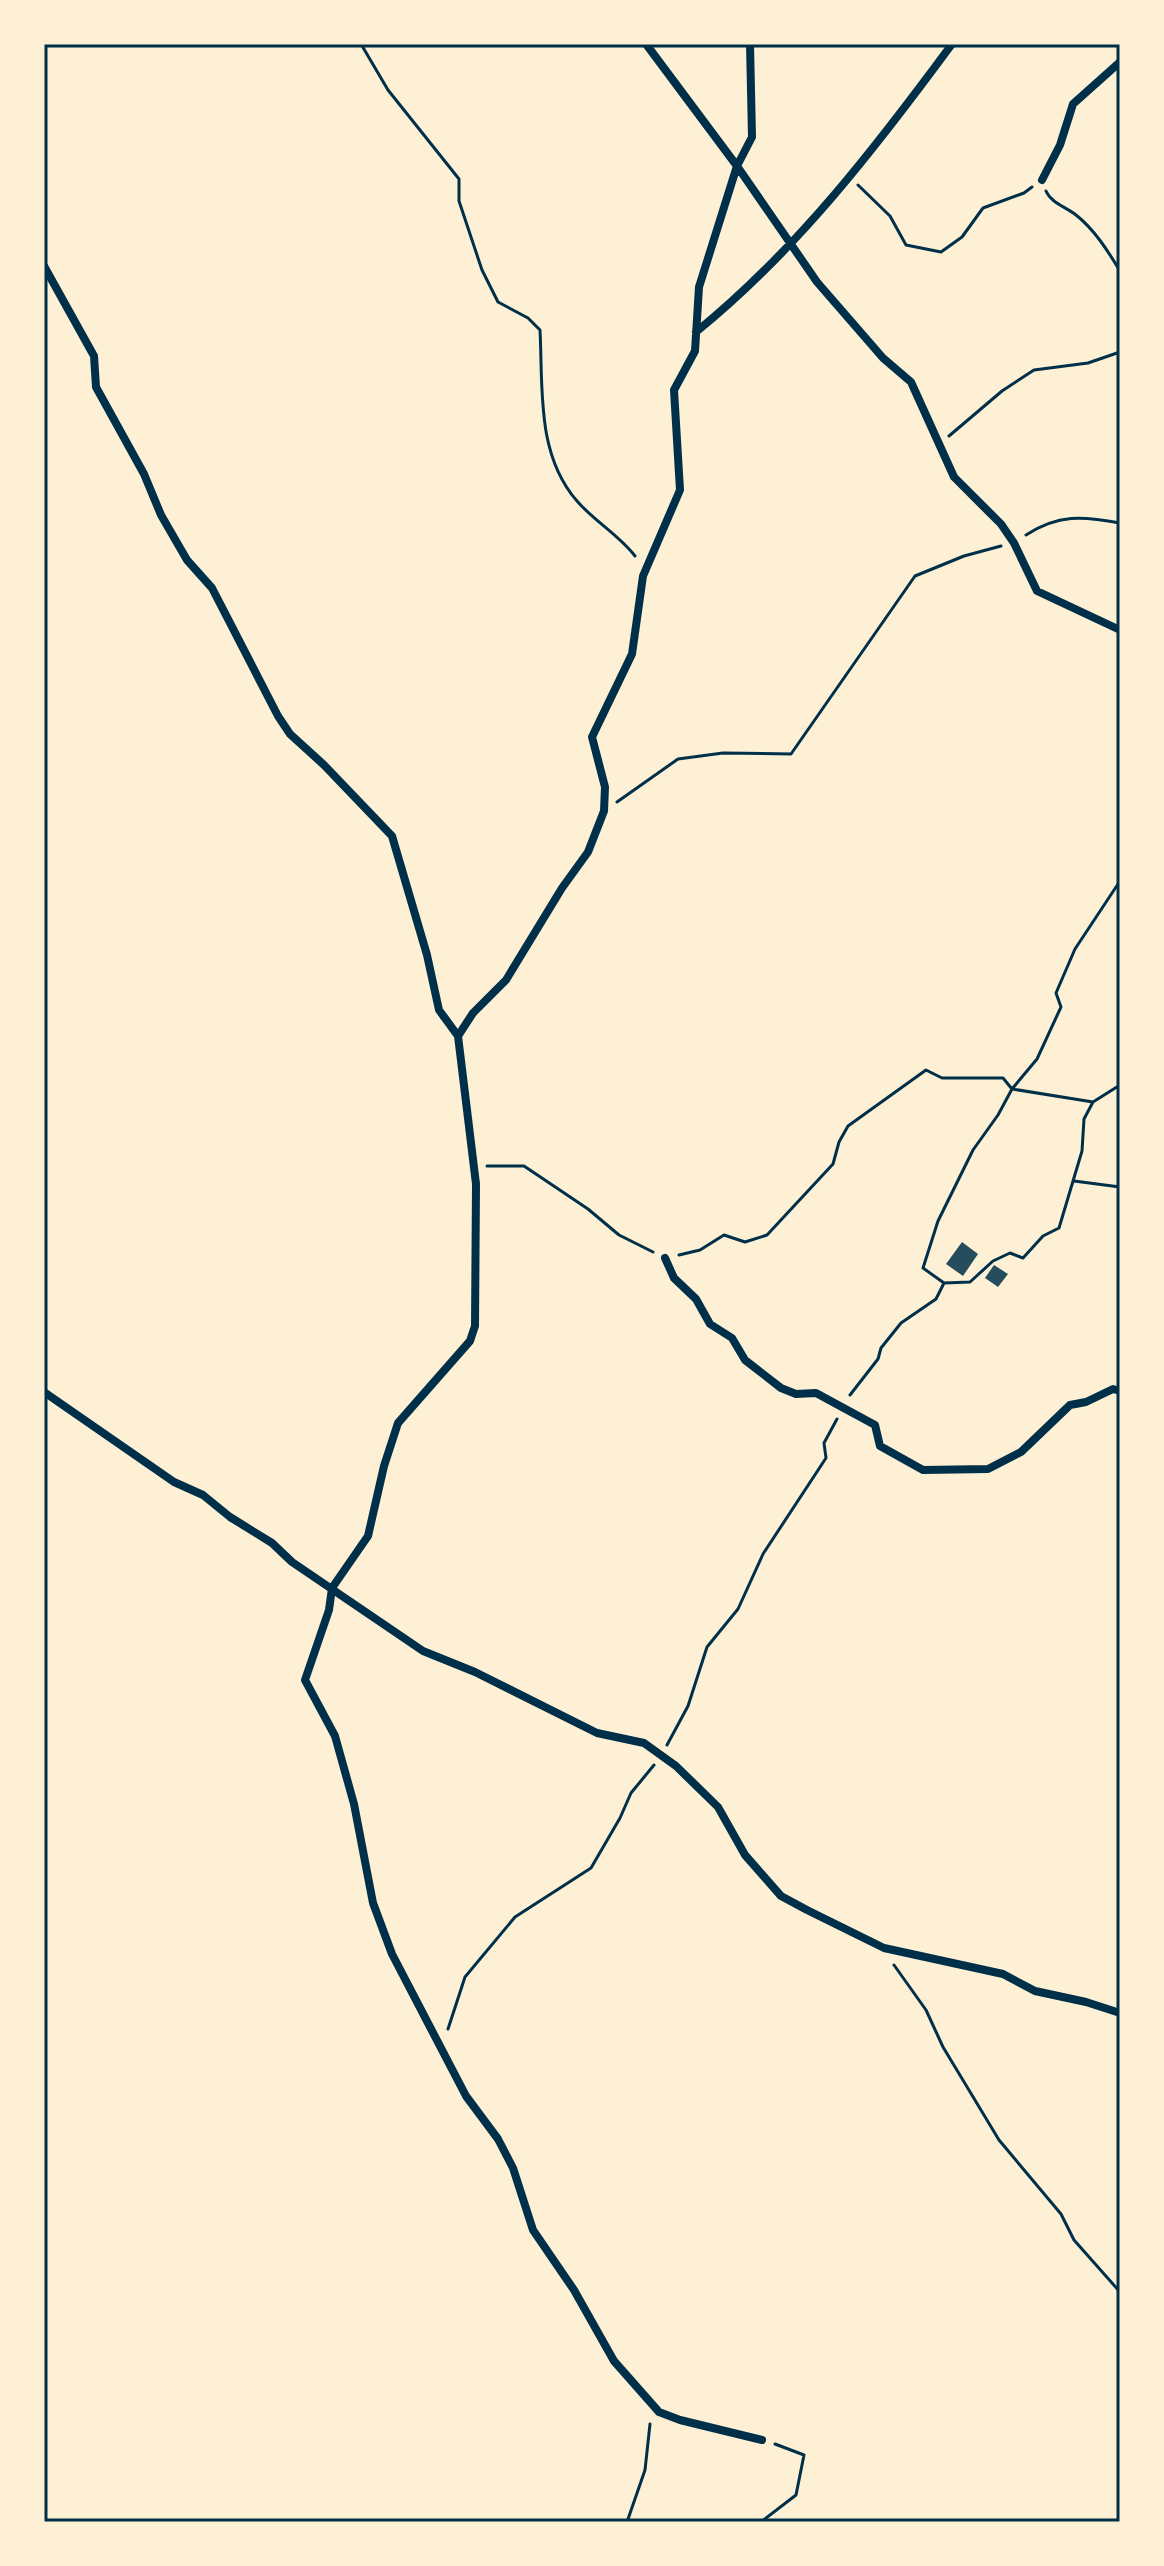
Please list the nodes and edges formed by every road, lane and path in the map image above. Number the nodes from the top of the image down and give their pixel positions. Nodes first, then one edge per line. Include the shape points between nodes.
1 (361, 44) edge
2 (646, 44) edge
3 (750, 44) edge
4 (952, 44) edge
5 (1120, 62) edge
6 (737, 166) junction
7 (850, 177) junction
8 (1042, 180) junction
9 (791, 244) junction
10 (44, 266) edge
11 (1120, 271) edge
12 (696, 332) junction
13 (1120, 352) edge
14 (940, 443) junction
15 (1120, 523) edge
16 (1014, 543) junction
17 (643, 576) junction
18 (1120, 630) edge
19 (604, 811) junction
20 (1120, 881) edge
21 (458, 1036) junction
22 (1120, 1085) edge
23 (1012, 1089) junction
24 (1093, 1102) junction
25 (474, 1166) junction
26 (1074, 1181) junction
27 (1120, 1187) edge
28 (665, 1258) junction
29 (944, 1283) junction
30 (1120, 1391) edge
31 (44, 1392) edge
32 (843, 1408) junction
33 (332, 1588) junction
34 (884, 1948) junction
35 (1120, 2013) edge
36 (1120, 2292) edge
37 (659, 2412) junction
38 (762, 2440) joint
39 (627, 2522) edge
40 (761, 2522) edge

1 - 17 path via 388,90 459,179 459,201 498,302 540,330 546,440 563,483 634,554
2 - 6 street
3 - 6 street via 752,137
4 - 7 street
5 - 8 street via 1073,104
6 - 9 street
6 - 12 street via 699,287
7 - 8 path via 890,216 906,245 941,252 962,237 983,208 1024,193
7 - 9 street
8 - 11 path via 1049,197 1078,216
9 - 12 street
9 - 14 street via 883,358 911,382
10 - 21 street via 94,356 96,387 161,515 187,560 212,588 278,716 392,836 439,1010
12 - 17 street via 695,351 674,390 680,490
13 - 14 path via 1088,363 1034,370
14 - 16 street via 954,477
15 - 16 path via 1059,518
16 - 18 street via 1037,591
16 - 19 path via 915,576 791,754 723,753 678,759
17 - 19 street via 632,654 592,737 605,787
19 - 21 street via 588,852 506,980
20 - 23 path via 1075,949 1056,993 1061,1007 1037,1059
21 - 25 street
22 - 24 path
23 - 24 path
23 - 28 path via 1003,1078 942,1078 926,1070 848,1126 833,1164 767,1235 745,1242 724,1235 700,1250
23 - 29 path via 973,1150 938,1221 923,1268
24 - 26 path via 1084,1119
25 - 28 path via 524,1166 619,1235
25 - 33 street via 475,1326 470,1341 398,1423 368,1536
26 - 27 path
26 - 29 path via 1059,1228 1043,1236 1023,1258 1010,1253 970,1282
28 - 32 street via 710,1324 732,1338 745,1360 781,1388 816,1393
29 - 32 path via 936,1299 901,1323
30 - 32 street via 1070,1405 1021,1452 988,1469 923,1470 880,1446 875,1425
31 - 33 street via 174,1482 203,1495
33 - 34 street via 423,1651 597,1733 644,1743 718,1807 745,1855 781,1896
33 - 37 street via 305,1680 335,1736 373,1903 392,1954 466,2096 513,2168 533,2230 614,2361
34 - 35 street via 1003,1974 1035,1991
34 - 36 path via 926,2010 999,2140
37 - 38 street
37 - 39 path via 651,2420 645,2470
38 - 40 path via 804,2455 796,2495

